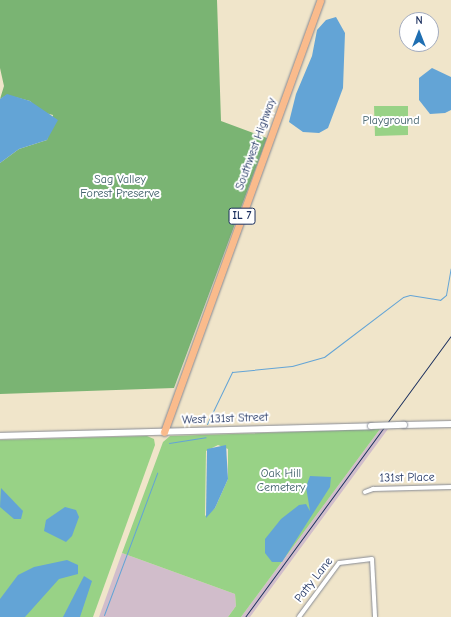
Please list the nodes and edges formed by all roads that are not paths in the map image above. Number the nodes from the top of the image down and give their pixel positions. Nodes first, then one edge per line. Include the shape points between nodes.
1 (320, 0) edge
2 (451, 424) edge
3 (164, 432) junction
4 (0, 436) edge
5 (451, 487) edge
6 (365, 492) dead end
7 (299, 617) edge
8 (375, 617) edge

1 - 3 main road, Southwest Highway / IL 7
2 - 3 street, West 131st Street, bridge
3 - 4 street, West 131st Street
5 - 6 street, 131st Place via 373,489
7 - 8 street, Patty Lane via 339,563 372,559

